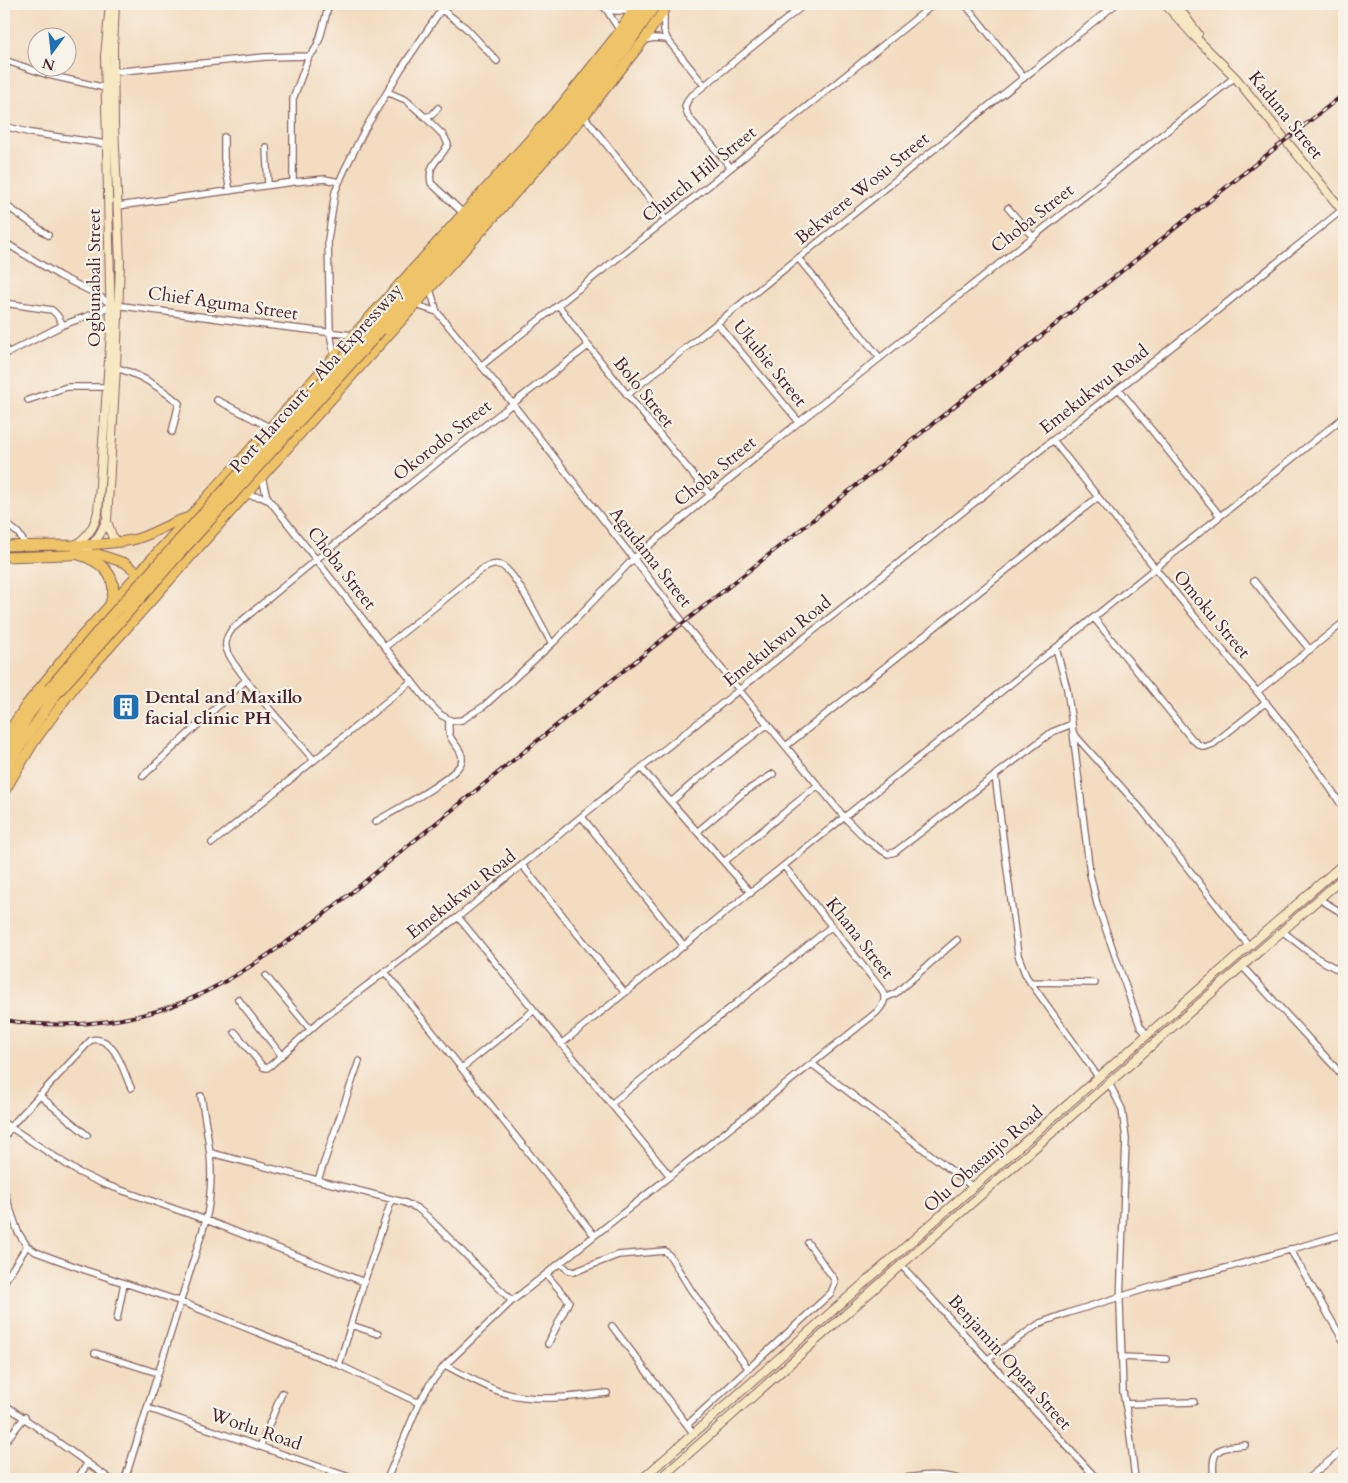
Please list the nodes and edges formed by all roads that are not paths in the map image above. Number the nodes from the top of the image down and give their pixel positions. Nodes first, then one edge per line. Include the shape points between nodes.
1 (110, 4) edge
2 (115, 4) edge
3 (329, 4) edge
4 (600, 4) edge
5 (642, 4) edge
6 (647, 4) edge
7 (804, 4) edge
8 (934, 4) edge
9 (966, 4) edge
10 (1116, 4) edge
11 (1166, 4) edge
12 (1176, 4) edge
13 (443, 6) edge
14 (662, 6) edge
15 (606, 9) junction
16 (636, 10) edge
17 (620, 31) junction
18 (644, 40) junction
19 (667, 40) junction
20 (1202, 43) junction
21 (309, 56) junction
22 (4, 60) edge
23 (497, 61) dead end
24 (113, 72) junction
25 (1235, 77) junction
26 (1024, 78) junction
27 (704, 85) junction
28 (106, 88) junction
29 (387, 92) junction
30 (438, 108) dead end
31 (584, 116) junction
32 (425, 117) junction
33 (4, 126) edge
34 (224, 137) dead end
35 (106, 144) junction
36 (266, 147) dead end
37 (731, 168) junction
38 (293, 182) junction
39 (339, 182) junction
40 (268, 185) junction
41 (230, 191) junction
42 (4, 204) edge
43 (118, 206) junction
44 (1008, 208) dead end
45 (1343, 209) edge
46 (464, 214) junction
47 (666, 220) junction
48 (48, 235) dead end
49 (1032, 237) junction
50 (4, 242) edge
51 (798, 258) junction
52 (430, 289) junction
53 (4, 303) edge
54 (115, 305) junction
55 (416, 305) junction
56 (559, 306) junction
57 (437, 312) junction
58 (718, 323) junction
59 (63, 325) junction
60 (377, 328) junction
61 (330, 333) junction
62 (352, 334) junction
63 (4, 345) edge
64 (588, 346) junction
65 (6, 354) edge
66 (334, 354) junction
67 (880, 358) junction
68 (482, 365) junction
69 (116, 368) junction
70 (107, 387) junction
71 (1119, 389) junction
72 (627, 395) junction
73 (28, 400) dead end
74 (217, 400) dead end
75 (512, 403) junction
76 (1344, 417) edge
77 (799, 422) junction
78 (269, 427) junction
79 (172, 432) dead end
80 (1052, 440) junction
81 (262, 477) junction
82 (710, 494) junction
83 (246, 495) junction
84 (1098, 498) junction
85 (270, 501) junction
86 (1220, 516) junction
87 (188, 517) junction
88 (107, 521) junction
89 (4, 522) edge
90 (210, 536) junction
91 (118, 542) junction
92 (94, 544) junction
93 (26, 545) junction
94 (4, 546) edge
95 (77, 549) junction
96 (4, 557) edge
97 (317, 558) junction
98 (634, 558) junction
99 (1155, 568) junction
100 (139, 573) junction
101 (1254, 581) dead end
102 (160, 591) junction
103 (109, 607) junction
104 (1094, 618) junction
105 (1344, 622) edge
106 (552, 644) junction
107 (385, 647) junction
108 (1056, 648) junction
109 (1310, 650) junction
110 (246, 680) junction
111 (412, 682) junction
112 (740, 690) junction
113 (53, 691) junction
114 (1257, 692) junction
115 (1266, 702) junction
116 (449, 720) junction
117 (768, 724) junction
118 (1072, 724) junction
119 (1073, 733) junction
120 (4, 738) edge
121 (786, 746) junction
122 (4, 756) edge
123 (314, 760) junction
124 (641, 768) junction
125 (773, 774) dead end
126 (4, 775) edge
127 (996, 775) junction
128 (144, 776) dead end
129 (818, 786) junction
130 (4, 792) edge
131 (671, 802) junction
132 (1344, 809) edge
133 (582, 816) junction
134 (844, 818) junction
135 (374, 822) dead end
136 (697, 832) junction
137 (212, 843) dead end
138 (724, 862) junction
139 (1344, 863) edge
140 (522, 865) junction
141 (784, 866) junction
142 (1344, 877) edge
143 (751, 892) junction
144 (1319, 899) junction
145 (1344, 914) edge
146 (458, 917) junction
147 (832, 926) junction
148 (1282, 930) junction
149 (957, 940) dead end
150 (684, 946) junction
151 (1249, 946) junction
152 (1242, 966) junction
153 (385, 972) junction
154 (1344, 973) edge
155 (266, 976) dead end
156 (1030, 982) junction
157 (1096, 983) dead end
158 (625, 993) junction
159 (885, 998) junction
160 (238, 999) dead end
161 (534, 1010) junction
162 (310, 1030) junction
163 (235, 1032) dead end
164 (1147, 1035) junction
165 (561, 1044) junction
166 (281, 1056) junction
167 (359, 1061) dead end
168 (812, 1064) junction
169 (462, 1068) junction
170 (1344, 1077) edge
171 (1099, 1078) junction
172 (1109, 1084) junction
173 (132, 1088) dead end
174 (39, 1096) junction
175 (201, 1096) dead end
176 (610, 1104) junction
177 (4, 1123) edge
178 (11, 1126) junction
179 (87, 1135) dead end
180 (4, 1138) edge
181 (211, 1153) junction
182 (670, 1176) junction
183 (318, 1180) junction
184 (973, 1187) junction
185 (4, 1191) edge
186 (392, 1199) junction
187 (206, 1220) junction
188 (1344, 1234) edge
189 (594, 1235) junction
190 (808, 1244) dead end
191 (27, 1246) junction
192 (1290, 1249) junction
193 (560, 1262) junction
194 (901, 1264) junction
195 (546, 1274) junction
196 (4, 1282) edge
197 (364, 1282) junction
198 (124, 1283) junction
199 (1120, 1296) junction
200 (180, 1301) junction
201 (512, 1301) junction
202 (116, 1319) dead end
203 (351, 1325) junction
204 (612, 1326) dead end
205 (378, 1334) dead end
206 (1344, 1342) edge
207 (548, 1344) dead end
208 (95, 1353) dead end
209 (1122, 1357) junction
210 (988, 1359) junction
211 (1166, 1359) dead end
212 (339, 1365) junction
213 (445, 1365) junction
214 (748, 1368) junction
215 (158, 1372) junction
216 (282, 1393) dead end
217 (606, 1393) dead end
218 (1194, 1402) dead end
219 (419, 1403) junction
220 (4, 1404) edge
221 (1125, 1404) junction
222 (147, 1408) junction
223 (25, 1417) junction
224 (687, 1425) junction
225 (694, 1434) junction
226 (4, 1443) edge
227 (1244, 1445) dead end
228 (260, 1447) junction
229 (1344, 1449) edge
230 (88, 1463) junction
231 (77, 1479) edge
232 (110, 1479) edge
233 (125, 1479) edge
234 (355, 1479) edge
235 (387, 1479) edge
236 (642, 1479) edge
237 (660, 1479) edge
238 (898, 1479) edge
239 (958, 1479) edge
240 (1097, 1479) edge
241 (1135, 1479) edge
242 (1214, 1479) edge
243 (1307, 1479) edge

1 - 28 main road, Ogbunabali Street via 105,56
2 - 24 main road, Ogbunabali Street
3 - 21 street via 317,46
4 - 15 street
5 - 16 highway
6 - 16 highway, Port Harcourt - Aba Expressway
7 - 27 street
8 - 37 street, Church Hill Street
9 - 26 street
10 - 26 street, Bekwere Wosu Street
11 - 20 main road, Kaduna Street
12 - 20 main road, Kaduna Street
13 - 23 street
13 - 29 street
14 - 18 main road
14 - 19 street
14 - 60 highway, Port Harcourt - Aba Expressway via 630,42 588,99
15 - 16 street
15 - 17 street
16 - 17 main road
16 - 60 highway, Port Harcourt - Aba Expressway via 587,85
17 - 46 main road via 563,103
18 - 19 street
18 - 31 main road
19 - 27 street
20 - 25 main road, Kaduna Street
21 - 24 street via 265,57
21 - 38 street via 293,99
22 - 28 street via 48,75
24 - 43 main road, Ogbunabali Street
25 - 45 main road, Kaduna Street
25 - 49 street, Choba Street
26 - 51 street, Bekwere Wosu Street
27 - 37 street via 689,98 685,106 688,116
28 - 35 main road, Ogbunabali Street
29 - 32 street via 406,100
29 - 39 street
30 - 32 street
31 - 47 street
31 - 52 main road
32 - 46 street via 448,144 430,171 431,183
33 - 35 street
34 - 41 street
35 - 54 main road, Ogbunabali Street
36 - 40 street
37 - 47 street, Church Hill Street
38 - 39 street via 325,179
38 - 40 street
39 - 61 street via 328,240
40 - 41 street
41 - 43 street
42 - 48 street
43 - 54 main road, Ogbunabali Street via 120,262
44 - 49 street
45 - 71 street, Emekukwu Road
46 - 62 main road
47 - 56 street, Church Hill Street
49 - 67 street, Choba Street
50 - 54 street
51 - 58 street, Bekwere Wosu Street
51 - 67 street
52 - 55 main road
52 - 57 street
53 - 59 street via 52,310
54 - 59 street
54 - 61 street, Chief Aguma Street
54 - 69 main road, Ogbunabali Street
54 - 70 main road, Ogbunabali Street
55 - 57 street
55 - 81 main road
56 - 64 street, Bolo Street
56 - 68 street, Church Hill Street
57 - 68 street, Agudama Street
58 - 72 street, Bekwere Wosu Street
58 - 77 street, Ukubie Street
59 - 65 street
60 - 113 highway, Port Harcourt - Aba Expressway, bridge via 180,553
61 - 62 street, Chief Aguma Street
61 - 66 street
62 - 66 main road
63 - 65 street
64 - 72 street, Bolo Street
64 - 75 street, Okorodo Street
66 - 78 main road
67 - 77 street, Choba Street
68 - 75 street, Agudama Street
69 - 79 street via 142,379 180,404
69 - 88 main road, Ogbunabali Street
70 - 73 street via 66,387
70 - 95 main road, Ogbunabali Street via 98,512 90,533
71 - 80 street, Emekukwu Road
71 - 86 street
72 - 82 street, Bolo Street
74 - 78 street
75 - 97 street, Okorodo Street
75 - 98 street, Agudama Street
76 - 86 street
77 - 82 street, Choba Street
78 - 87 main road
80 - 84 street, Omoku Street
80 - 112 street, Emekukwu Road
81 - 83 main road
81 - 85 street
82 - 98 street, Choba Street
83 - 85 street
83 - 90 main road
84 - 99 street, Omoku Street
84 - 121 street
85 - 97 street, Choba Street
86 - 99 street
87 - 90 main road via 204,521
87 - 91 main road via 149,535
87 - 100 main road
88 - 91 main road via 112,536
88 - 92 main road, Ogbunabali Street
89 - 93 street via 18,533
90 - 102 main road
91 - 92 main road
92 - 95 main road
93 - 94 main road
93 - 95 main road
95 - 96 main road
95 - 100 main road via 125,562
95 - 103 highway via 106,571 114,589
97 - 107 street, Choba Street
97 - 110 street, Okorodo Street via 232,629 227,637 225,648
98 - 106 street, Choba Street
98 - 112 street, Agudama Street
99 - 104 street
99 - 114 street, Omoku Street
100 - 102 main road
100 - 103 main road
101 - 109 street
102 - 130 main road via 70,692 34,742
103 - 120 main road via 64,657
104 - 108 street
104 - 115 street via 1199,745 1213,744
105 - 109 street
106 - 107 street via 517,582 507,569 498,564 481,570
106 - 116 street, Choba Street via 484,706 462,720
107 - 111 street, Choba Street
108 - 118 street
108 - 134 street
109 - 114 street
110 - 123 street, Okorodo Street
110 - 128 street
111 - 116 street, Choba Street
111 - 123 street
112 - 117 street, Agudama Street
112 - 124 street, Emekukwu Road
113 - 122 highway, Port Harcourt - Aba Expressway via 30,713
113 - 126 highway, Port Harcourt - Aba Expressway
114 - 115 street, Omoku Street
115 - 132 street, Omoku Street via 1325,778
116 - 135 street via 449,735 461,754 460,766 442,782
117 - 121 street, Agudama Street
117 - 131 street
118 - 119 street
118 - 127 street via 1052,732
119 - 151 street via 1142,810
119 - 164 street via 1097,904 1140,1026
121 - 129 street, Agudama Street
123 - 137 street
124 - 131 street
124 - 133 street, Emekukwu Road
125 - 136 street
127 - 134 street, Agudama Street via 893,853 888,854 878,848
127 - 156 street via 1018,955
129 - 134 street, Agudama Street
129 - 138 street
131 - 136 street
133 - 140 street, Emekukwu Road
133 - 150 street
134 - 141 street
136 - 138 street
138 - 143 street
139 - 151 main road, Olu Obasanjo Road
140 - 146 street, Emekukwu Road
140 - 158 street
141 - 143 street
141 - 147 street, Khana Street
142 - 144 main road, Olu Obasanjo Road
143 - 150 street
144 - 145 street
144 - 148 main road, Olu Obasanjo Road
146 - 153 street, Emekukwu Road
146 - 161 street
147 - 159 street, Khana Street
147 - 176 street
148 - 152 main road, Olu Obasanjo Road
148 - 154 street via 1317,958
149 - 159 street via 896,994
150 - 158 street
151 - 164 main road, Olu Obasanjo Road
152 - 170 street
152 - 172 main road, Olu Obasanjo Road
153 - 162 street, Emekukwu Road
153 - 169 street
155 - 162 street
156 - 157 street
156 - 171 street
158 - 165 street
159 - 168 street, Khana Street via 877,1012
160 - 166 street
161 - 165 street
161 - 169 street
162 - 166 street, Emekukwu Road
163 - 166 street, Emekukwu Road via 263,1067 268,1068
164 - 171 main road, Olu Obasanjo Road
165 - 176 street
167 - 183 street
168 - 182 street, Khana Street
168 - 184 street
169 - 189 street
171 - 184 main road, Olu Obasanjo Road
172 - 194 main road, Olu Obasanjo Road
172 - 199 street via 1122,1109 1126,1139
173 - 174 street via 111,1046 96,1039 85,1044
174 - 178 street
174 - 179 street
175 - 181 street
176 - 182 street
177 - 178 street
178 - 180 street
178 - 187 street via 78,1172
181 - 183 street
181 - 187 street via 211,1197
182 - 189 street, Khana Street
183 - 186 street
184 - 225 main road, Olu Obasanjo Road
185 - 191 street via 18,1232
186 - 197 street
186 - 201 street via 417,1208 427,1216
187 - 197 street
187 - 200 street
188 - 192 street
189 - 193 street, Khana Street
190 - 214 street via 834,1279 831,1293
191 - 196 street
191 - 198 street
192 - 199 street
192 - 206 street
193 - 195 street, Khana Street
193 - 214 street via 574,1272 618,1255 665,1251
194 - 210 street, Benjamin Opara Street
194 - 237 main road, Olu Obasanjo Road
195 - 201 street, Khana Street
195 - 207 street via 569,1301
197 - 203 street
198 - 200 street
198 - 202 street
199 - 209 street
199 - 210 street via 1040,1323
200 - 212 street
200 - 215 street
201 - 213 street, Khana Street
203 - 205 street
203 - 212 street
204 - 224 street
208 - 215 street
209 - 211 street
209 - 221 street
210 - 240 street, Benjamin Opara Street
212 - 219 street
213 - 217 street via 499,1391 519,1396 557,1398
213 - 219 street, Khana Street
214 - 224 street
215 - 222 street
216 - 228 street
218 - 221 street
219 - 235 street, Khana Street
220 - 223 street
221 - 241 street
222 - 228 street, Worlu Road
222 - 233 street
223 - 226 street
223 - 230 street
224 - 225 street
225 - 236 main road, Olu Obasanjo Road
227 - 242 street via 1218,1451 1214,1455
228 - 234 street, Worlu Road
229 - 243 street
230 - 231 street
230 - 232 street
238 - 239 street via 925,1475

